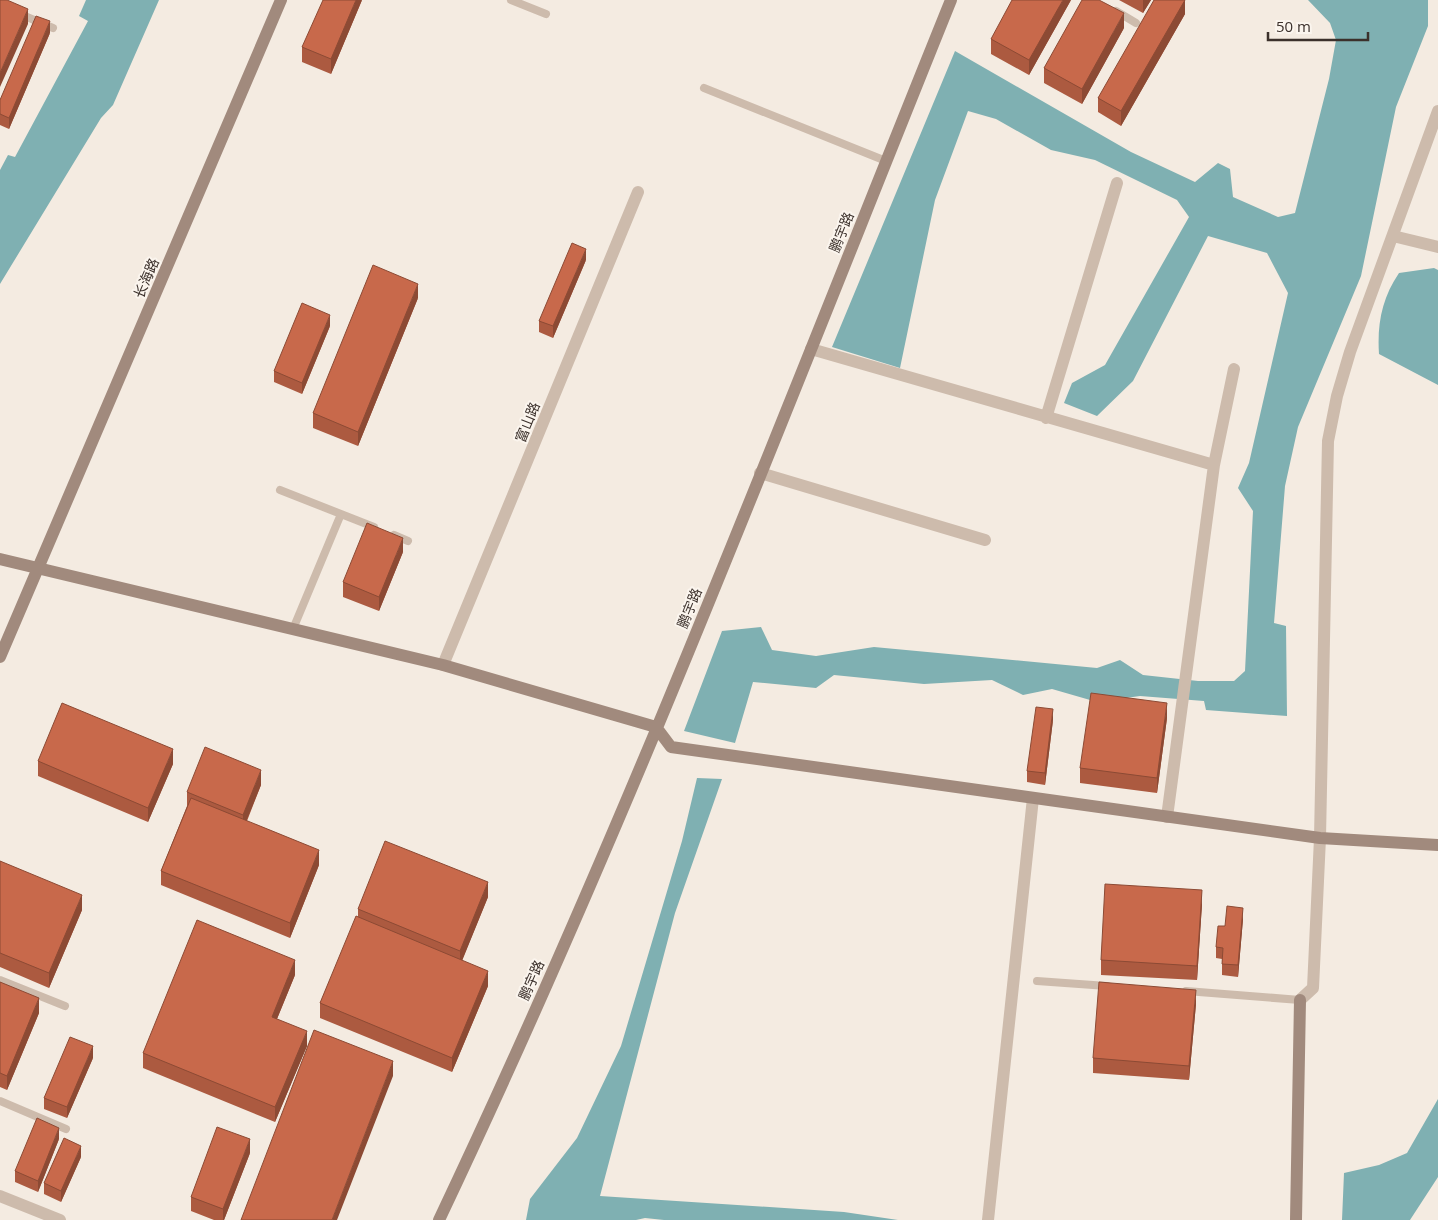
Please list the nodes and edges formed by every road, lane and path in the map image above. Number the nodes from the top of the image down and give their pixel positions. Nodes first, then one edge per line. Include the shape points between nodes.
1 (281, 0) edge
2 (511, 0) edge
3 (951, 0) edge
4 (1106, 4) edge
5 (9, 9) edge
6 (546, 14) dead end
7 (1136, 23) dead end
8 (53, 28) dead end
9 (704, 88) dead end
10 (1438, 111) edge
11 (886, 161) junction
12 (1117, 183) dead end
13 (638, 192) dead end
14 (1393, 236) junction
15 (1438, 247) edge
16 (811, 349) junction
17 (1234, 369) dead end
18 (1046, 418) junction
19 (1214, 465) junction
20 (760, 473) junction
21 (280, 490) dead end
22 (341, 514) junction
23 (985, 540) dead end
24 (408, 541) dead end
25 (0, 559) edge
26 (38, 567) junction
27 (294, 629) junction
28 (0, 657) edge
29 (443, 665) junction
30 (656, 727) junction
31 (1034, 798) junction
32 (1167, 817) junction
33 (1320, 838) junction
34 (1438, 845) edge
35 (0, 980) edge
36 (1037, 981) dead end
37 (1115, 986) edge
38 (1173, 990) edge
39 (1300, 1000) junction
40 (64, 1006) dead end
41 (0, 1101) edge
42 (66, 1129) dead end
43 (0, 1196) edge
44 (60, 1220) edge
45 (439, 1220) edge
46 (988, 1220) edge
47 (1296, 1220) edge

1 - 26 street, 长海路
2 - 6 lane
3 - 11 street, 鹏宇路
4 - 7 lane
5 - 8 lane
9 - 11 lane
10 - 14 street
11 - 16 street, 鹏宇路
12 - 18 street
13 - 29 street, 富山路
14 - 15 street
14 - 33 street via 1350,352 1328,441
16 - 18 street
16 - 20 street, 鹏宇路
17 - 19 street
18 - 19 street
19 - 32 street
20 - 23 street
20 - 30 street, 鹏宇路
21 - 22 lane
22 - 24 lane
22 - 27 lane
25 - 26 street
26 - 27 street
26 - 28 street, 长海路
27 - 29 street
29 - 30 street
30 - 31 street via 671,747
30 - 45 street, 鹏宇路 via 564,944
31 - 32 street
31 - 46 street
32 - 33 street
33 - 34 street
33 - 39 street via 1313,988
35 - 40 lane
36 - 37 lane
38 - 39 lane
39 - 47 street
41 - 42 lane
43 - 44 street

